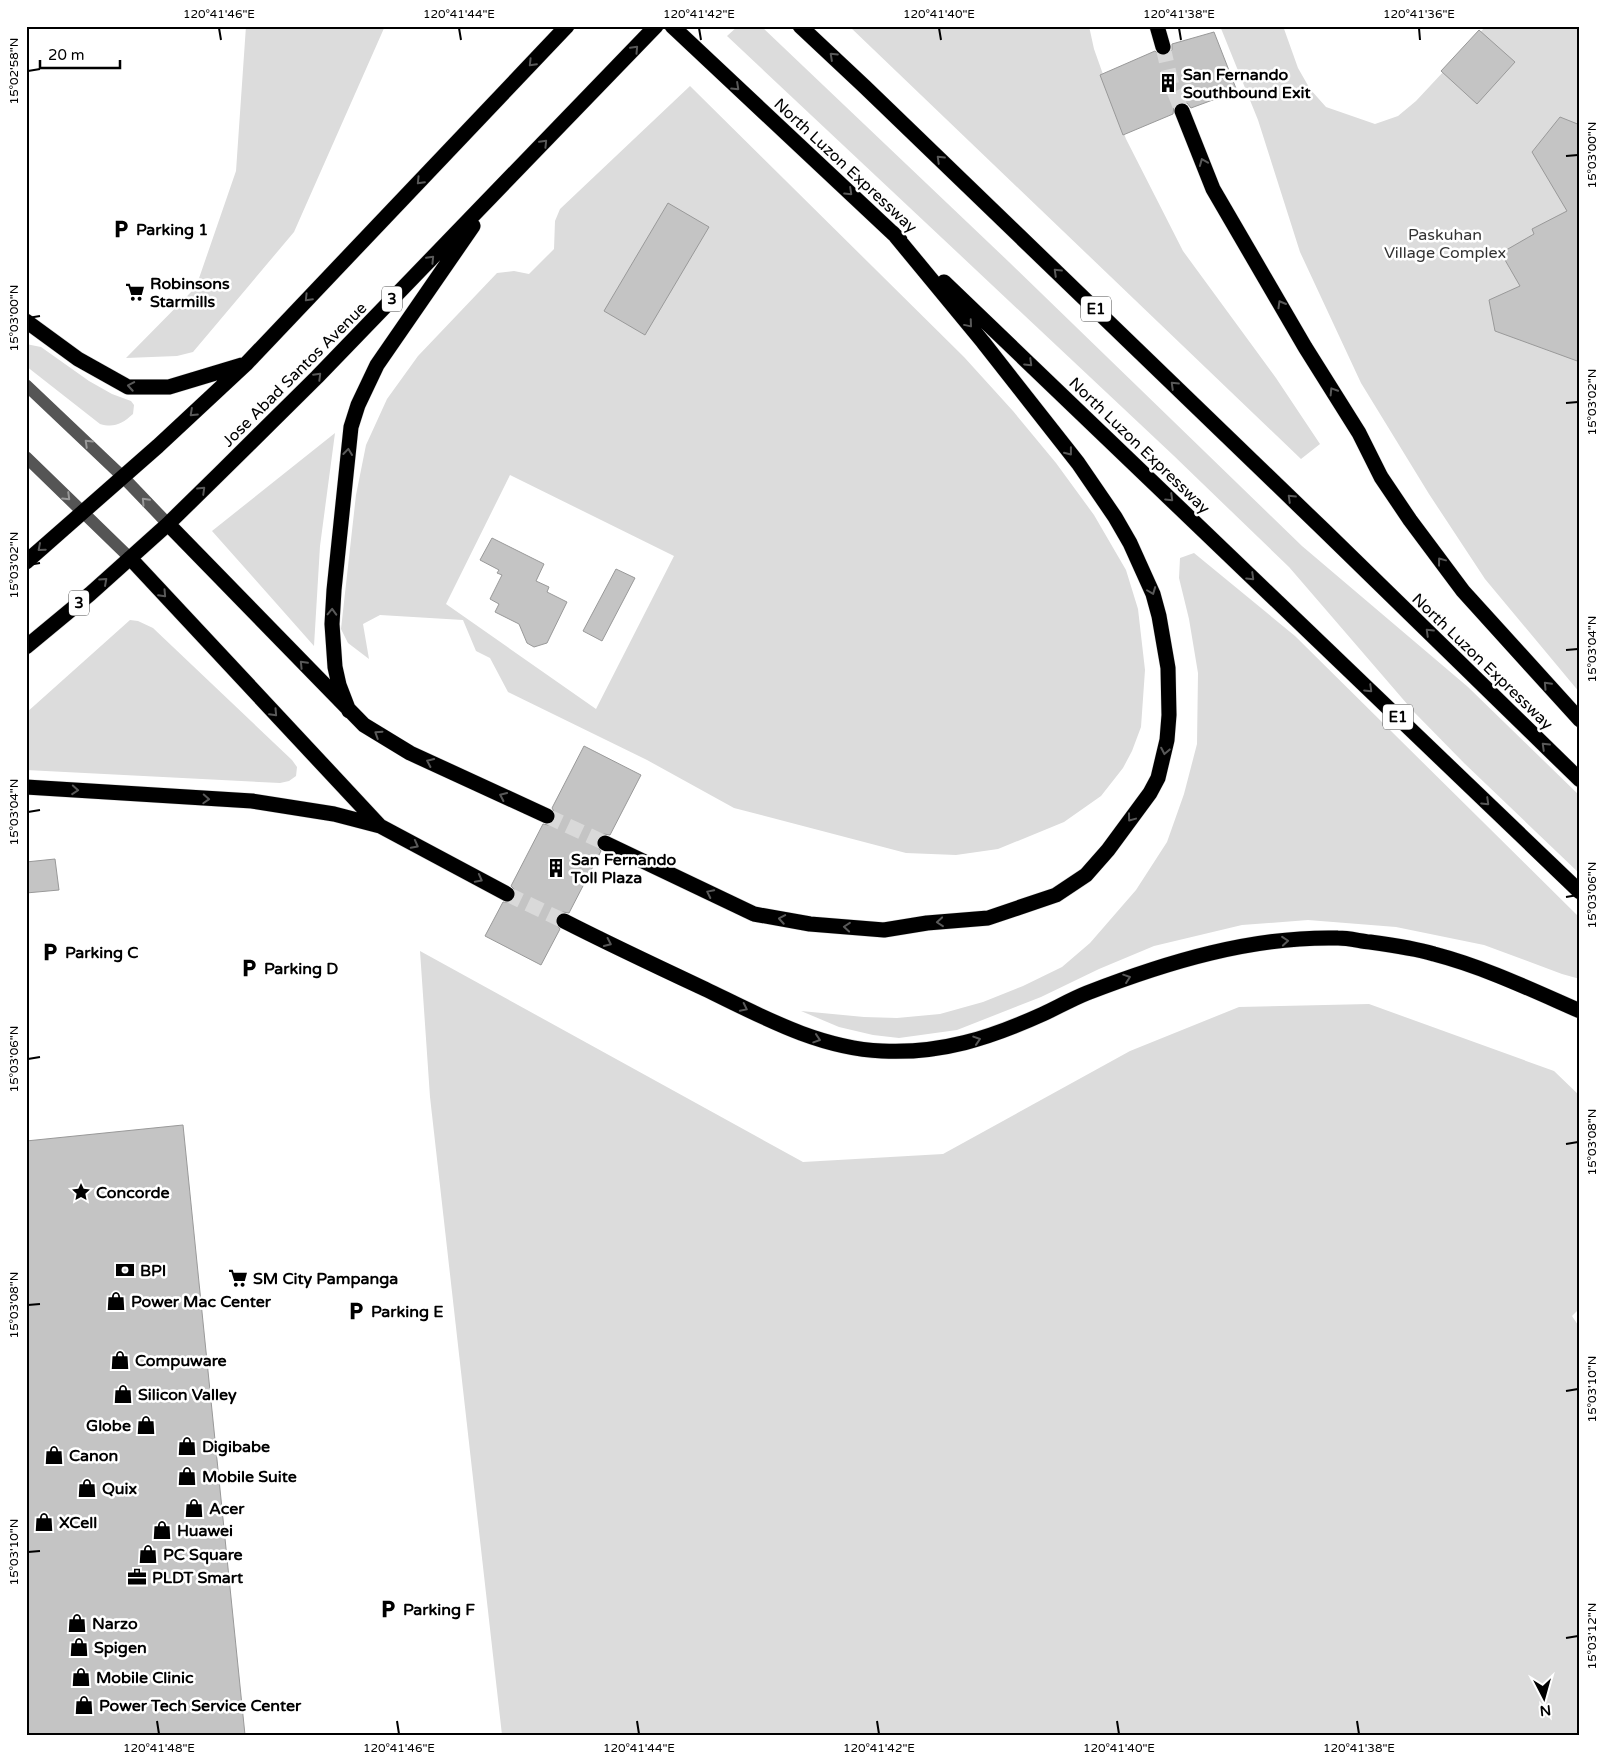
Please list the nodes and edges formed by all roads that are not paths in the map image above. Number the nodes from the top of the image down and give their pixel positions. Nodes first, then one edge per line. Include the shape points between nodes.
1 (656, 26) edge
2 (672, 26) edge
3 (800, 26) edge
4 (1157, 26) edge
5 (566, 27) edge
6 (1163, 47) tunnel mouth
7 (1182, 110) tunnel mouth
8 (498, 190) junction
9 (893, 233) junction
10 (26, 321) edge
11 (246, 364) junction
12 (26, 385) edge
13 (26, 457) edge
14 (123, 477) junction
15 (82, 512) junction
16 (168, 524) junction
17 (130, 558) junction
18 (26, 562) edge
19 (26, 646) edge
20 (349, 711) junction
21 (1580, 720) edge
22 (1580, 780) edge
23 (26, 787) edge
24 (547, 816) tunnel mouth
25 (380, 826) junction
26 (605, 843) tunnel mouth
27 (1580, 892) edge
28 (507, 894) tunnel mouth
29 (564, 921) tunnel mouth
30 (1580, 1011) edge

8 -> 1 highway, Jose Abad Santos Avenue / 3
2 -> 9 highway, North Luzon Expressway / E1
22 -> 3 highway, North Luzon Expressway / E1
4 - 6 highway
5 -> 11 highway
21 -> 7 highway via 1463,591 1381,477 1359,433 1214,190
16 -> 8 highway, Jose Abad Santos Avenue / 3 via 317,377
20 -> 8 highway via 337,676 332,624 351,427 377,365
9 -> 26 highway via 1078,463 1130,543 1153,594 1168,668 1167,740 1158,778 1086,875 1056,894 988,918 884,930 810,924 754,914
9 -> 27 highway, North Luzon Expressway / E1
11 -> 10 highway via 169,387 128,387 78,359
11 -> 14 highway
14 -> 12 street
13 -> 15 street
14 - 15 highway
16 -> 14 street
15 - 17 street
15 -> 18 highway
16 - 17 highway, Jose Abad Santos Avenue / 3
20 -> 16 highway
19 -> 17 highway, Jose Abad Santos Avenue / 3
17 -> 25 highway
24 -> 20 highway via 410,753 381,737
23 -> 25 highway via 252,801 334,814
25 -> 28 highway
29 -> 30 highway via 772,1021 824,1041 864,1050 904,1052 966,1044 1013,1027 1082,995 1161,967 1255,944 1304,939 1340,938 1433,954 1478,968

